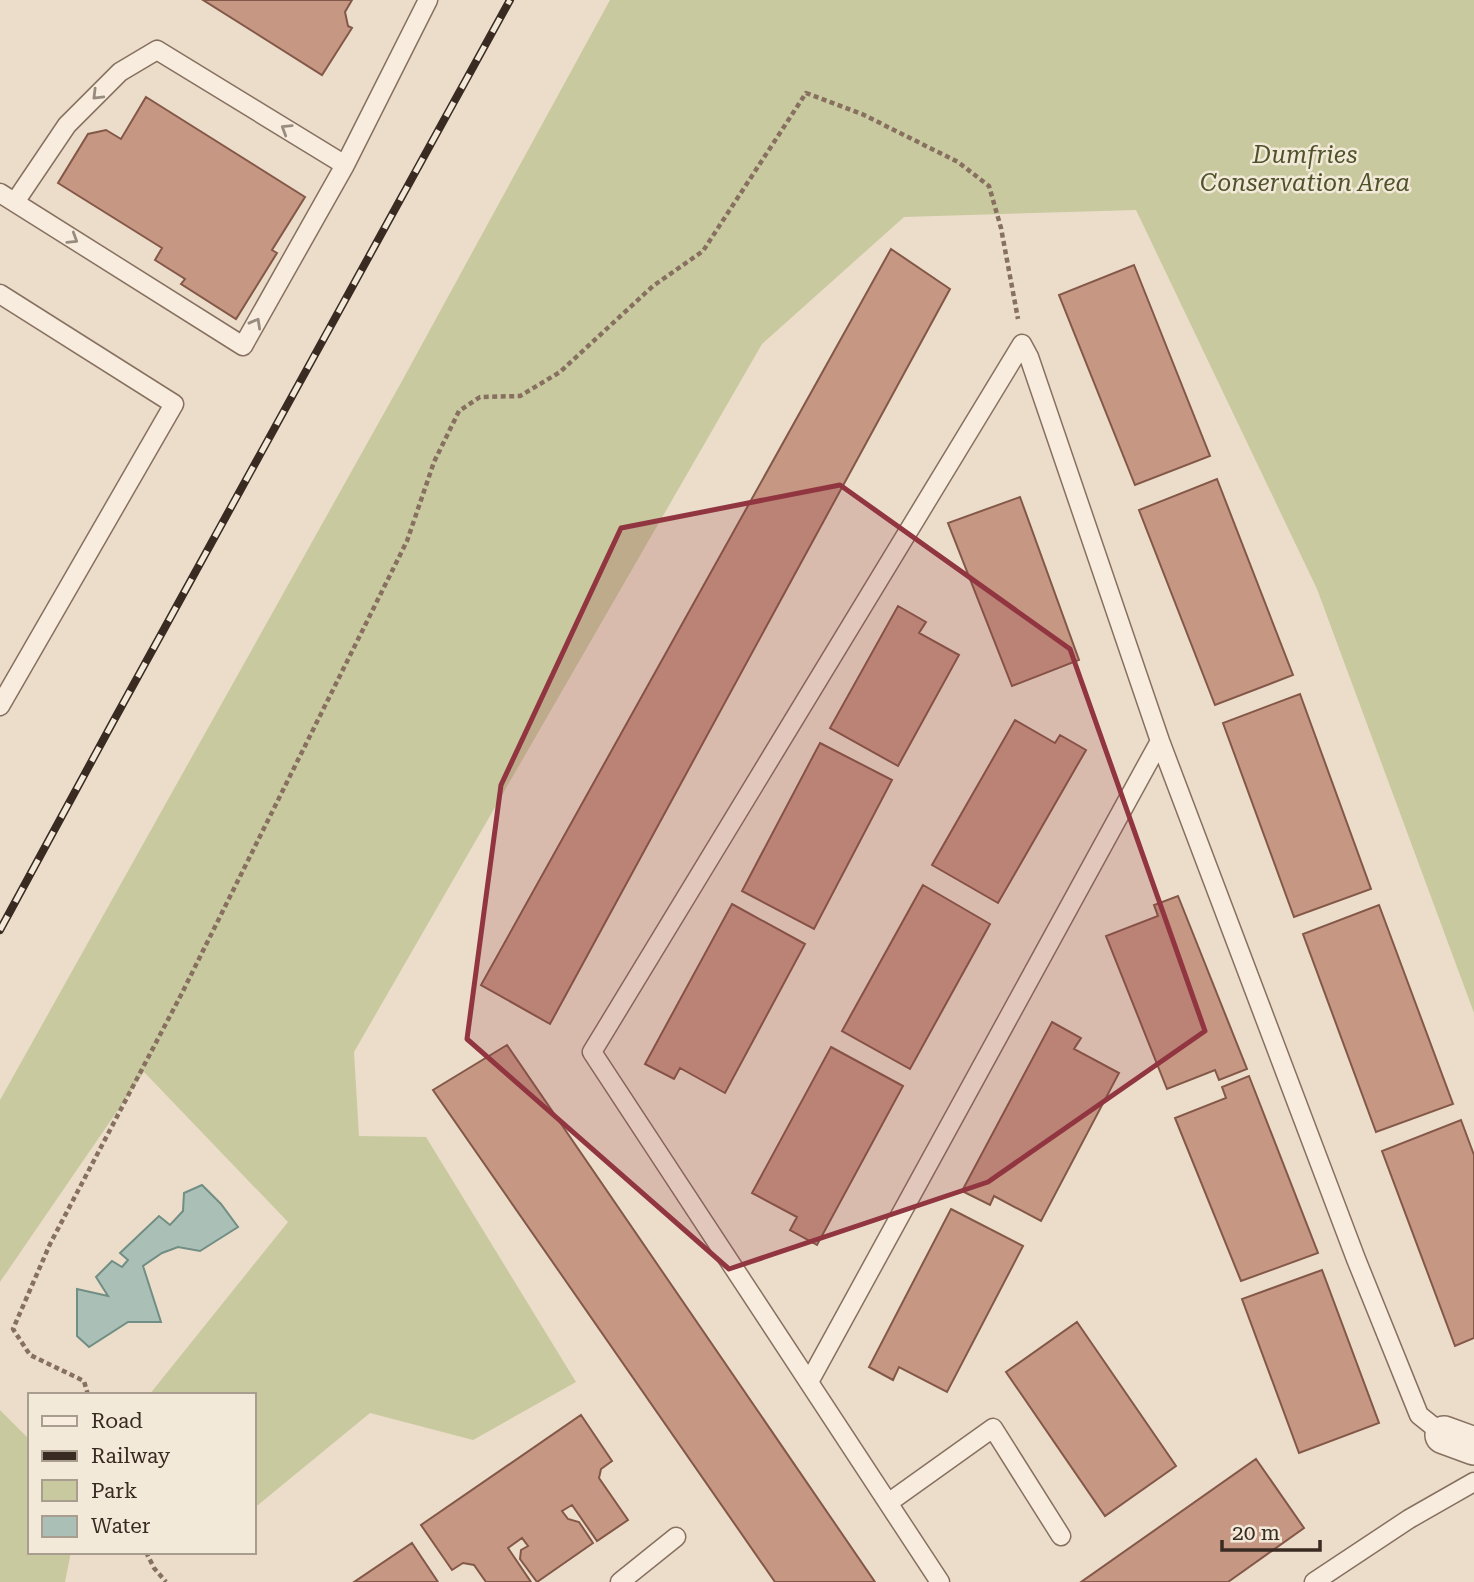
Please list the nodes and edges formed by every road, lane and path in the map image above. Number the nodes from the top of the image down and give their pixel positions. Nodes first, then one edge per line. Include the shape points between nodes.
1 (428, 0) edge
2 (345, 165) junction
3 (7, 198) edge
4 (0, 294) edge
5 (1022, 344) junction
6 (0, 706) edge
7 (1160, 741) junction
8 (809, 1382) junction
9 (87, 1393) edge
10 (1459, 1441) edge
11 (1474, 1482) edge
12 (888, 1503) junction
13 (1061, 1536) dead end
14 (676, 1537) dead end
15 (147, 1554) edge
16 (166, 1582) edge
17 (620, 1582) edge
18 (940, 1582) edge
19 (1314, 1582) edge

1 - 2 lane
2 -> 3 lane via 157,50 120,72 67,125
3 -> 2 lane via 243,346
4 - 6 lane via 174,404
5 - 7 lane
5 - 8 lane via 592,1052
5 - 9 path via 1013,284 989,187 958,162 862,114 806,93 703,251 653,286 560,372 520,396 480,397 459,411 434,463 407,541 181,995 50,1244 13,1329 30,1355 84,1381
7 - 8 lane
7 - 10 lane via 1419,1415
8 - 12 lane
11 - 19 lane
12 - 13 lane via 993,1428
12 - 18 lane
14 - 17 lane
15 - 16 path

